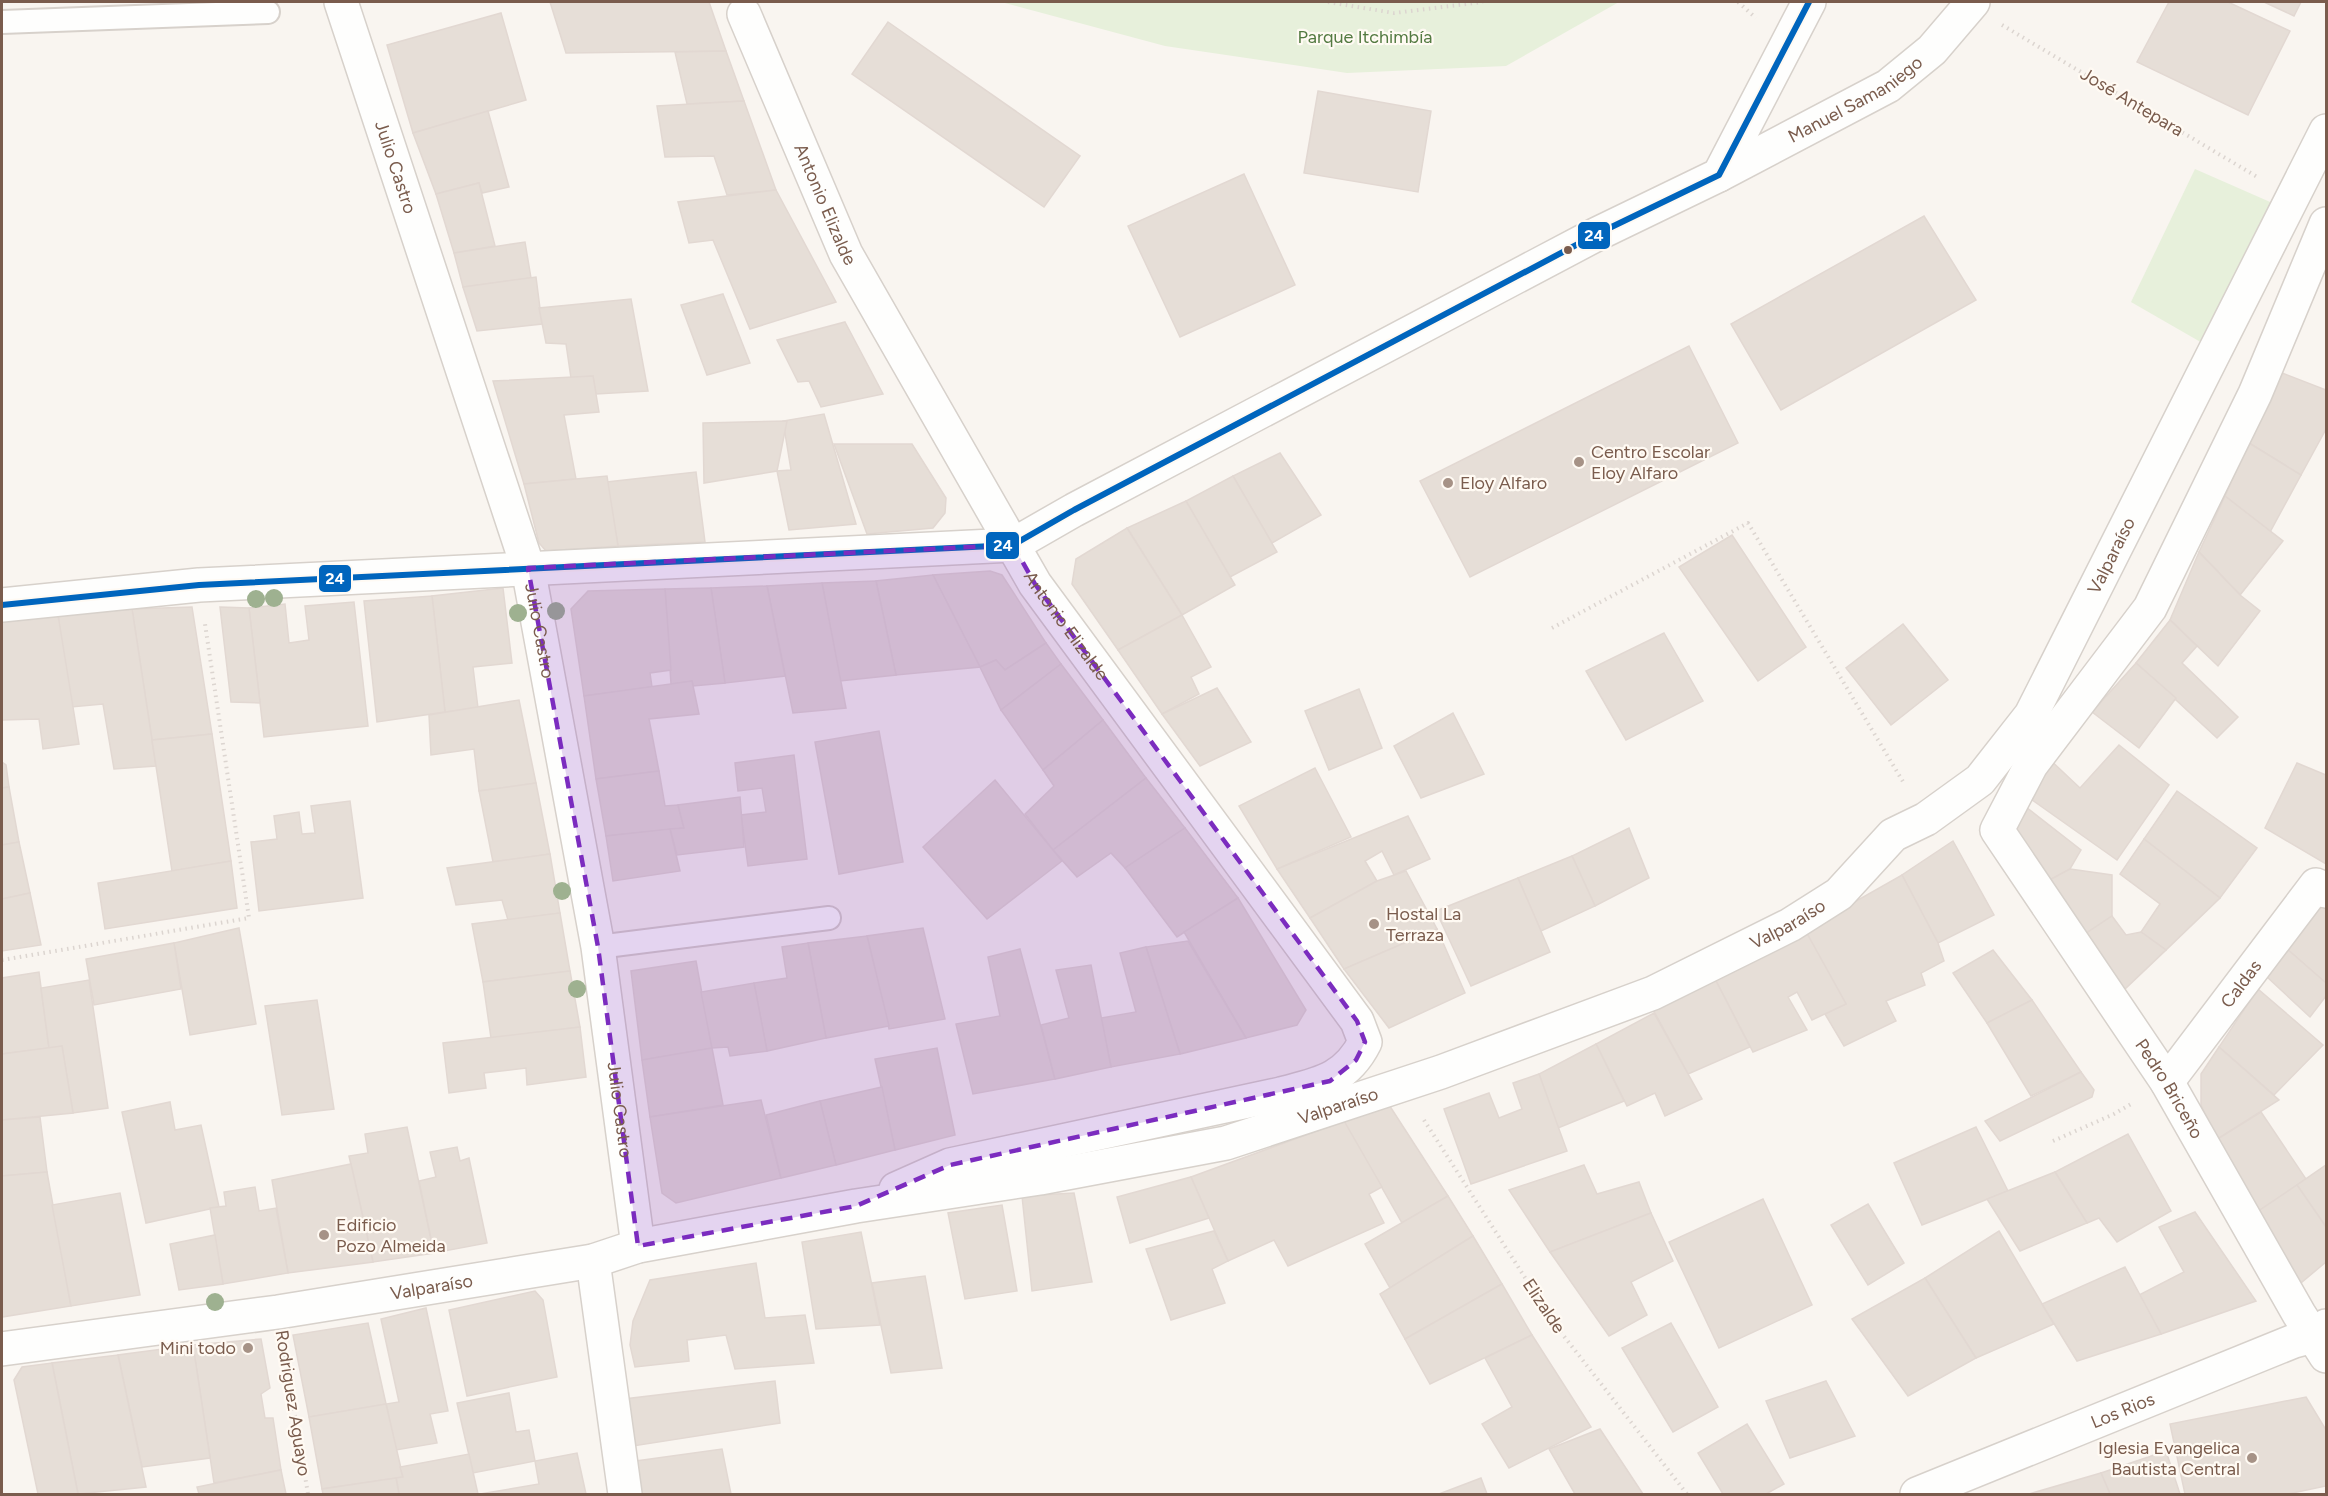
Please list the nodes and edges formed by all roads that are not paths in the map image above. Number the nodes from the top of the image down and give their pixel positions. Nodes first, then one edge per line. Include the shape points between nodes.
1 (341, 2) edge
2 (1809, 2) edge
3 (1972, 4) edge
4 (268, 12) dead end
5 (744, 14) dead end
6 (2, 22) edge
7 (2326, 131) edge
8 (1719, 175) junction
9 (2326, 224) edge
10 (1013, 545) junction
11 (528, 568) junction
12 (2, 605) edge
13 (2321, 888) edge
14 (829, 918) dead end
15 (598, 947) junction
16 (1365, 1042) joint
17 (2167, 1082) junction
18 (856, 1206) junction
19 (638, 1246) junction
20 (593, 1261) junction
21 (2322, 1339) edge
22 (2, 1349) edge
23 (625, 1494) edge
24 (1917, 1494) edge

1 - 11 street, Julio Castro
2 - 8 street
3 - 8 street, Manuel Samaniego via 1932,50 1888,86
4 - 6 lane
5 - 10 street, Antonio Elizalde via 846,254
7 - 18 street, Valparaíso via 2031,715 1980,780 1926,819 1893,835 1839,894 1790,925 1653,993 1441,1072 1226,1143 1040,1178
8 - 10 street, Manuel Samaniego via 1597,234
9 - 17 street, Pedro Briceño via 2255,394 2150,608 2031,765 1997,830
10 - 11 street
10 - 16 street, Antonio Elizalde via 1035,584 1357,1021
11 - 12 street via 200,585
11 - 15 street, Julio Castro
13 - 17 street, Caldas
14 - 15 lane
15 - 19 street, Julio Castro
16 - 18 street, Valparaíso via 1356,1060 1330,1081 950,1165
17 - 21 street, Pedro Briceño
18 - 19 street, Valparaíso
19 - 20 street, Valparaíso
20 - 22 street, Valparaíso via 278,1312
20 - 23 street
21 - 24 street, Los Rios via 2294,1341

